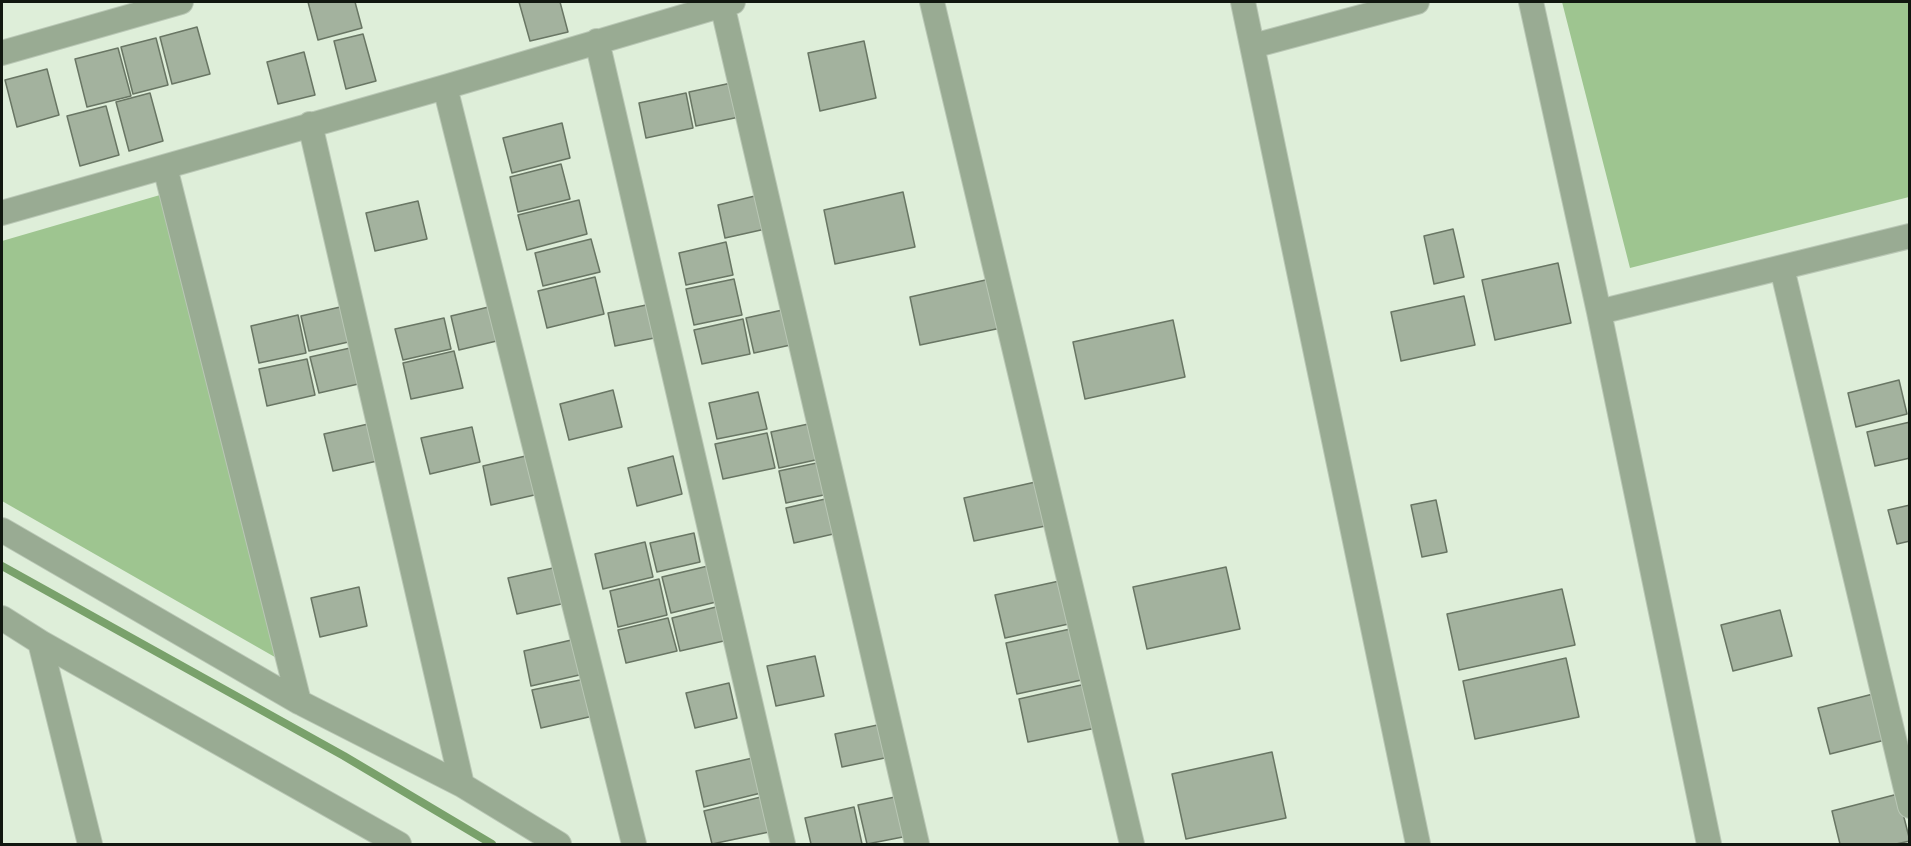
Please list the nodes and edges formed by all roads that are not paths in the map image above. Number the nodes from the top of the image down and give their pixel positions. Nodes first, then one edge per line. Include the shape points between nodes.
1 (181, 2) edge
2 (932, 2) edge
3 (1243, 2) edge
4 (1417, 2) edge
5 (1531, 2) edge
6 (728, 3) edge
7 (597, 41) junction
8 (1253, 46) junction
9 (2, 53) edge
10 (445, 87) junction
11 (310, 124) junction
12 (165, 167) junction
13 (2, 213) edge
14 (1910, 236) edge
15 (1782, 268) junction
16 (1599, 312) junction
17 (2, 531) edge
18 (2, 618) edge
19 (40, 642) junction
20 (299, 702) junction
21 (462, 785) junction
22 (1910, 806) edge
23 (90, 844) edge
24 (399, 844) edge
25 (559, 844) edge
26 (634, 844) edge
27 (783, 844) edge
28 (917, 844) edge
29 (1132, 844) edge
30 (1418, 844) edge
31 (1709, 844) edge

1 - 9 street
2 - 29 street
3 - 8 street
4 - 8 street
5 - 16 street
6 - 7 street
6 - 28 street
7 - 10 street
7 - 27 street
8 - 30 street
10 - 11 street
10 - 26 street
11 - 12 street
11 - 21 street
12 - 13 street
12 - 20 street
14 - 15 street
15 - 16 street
15 - 22 street
16 - 31 street
17 - 20 street
18 - 19 street
19 - 23 street
19 - 24 street
20 - 21 street
21 - 25 street

